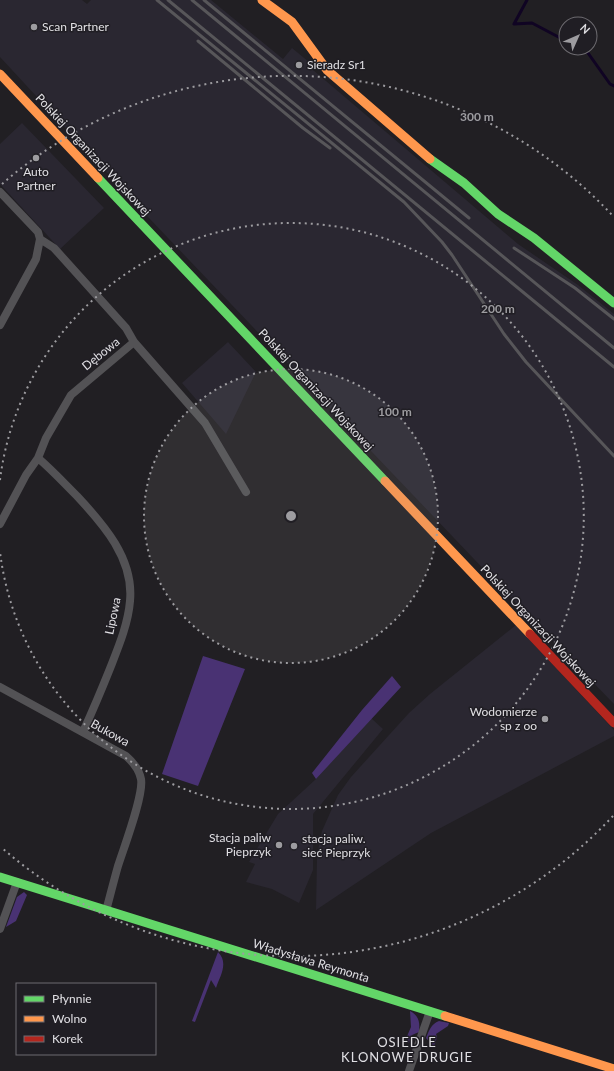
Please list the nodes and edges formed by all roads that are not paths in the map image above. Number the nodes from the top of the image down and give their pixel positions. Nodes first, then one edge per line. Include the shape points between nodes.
1 (262, 0) edge
2 (0, 74) edge
3 (0, 192) edge
4 (40, 239) junction
5 (614, 304) edge
6 (0, 325) edge
7 (134, 342) junction
8 (38, 458) junction
9 (246, 492) dead end
10 (0, 524) edge
11 (0, 687) edge
12 (614, 723) edge
13 (84, 732) junction
14 (0, 877) edge
15 (17, 882) junction
16 (106, 910) junction
17 (0, 929) edge
18 (430, 1011) junction
19 (614, 1069) edge
20 (409, 1071) edge

1 - 5 street via 292,22 327,70 434,163 464,183 498,214 534,238
2 - 12 street, Polskiej Organizacji Wojskowej
3 - 4 street via 38,232
4 - 6 street via 36,259
4 - 7 street via 54,248 126,328
7 - 8 street, Dębowa via 71,395 46,438
7 - 9 street, Dębowa via 205,423
8 - 10 street, Dębowa
8 - 13 street, Lipowa via 90,511 111,537 126,564 130,583 126,626
11 - 13 street, Bukowa
13 - 16 street, Bukowa via 126,756 134,764 142,787
14 - 15 street, Władysława Reymonta
15 - 16 street, Władysława Reymonta
15 - 17 street
16 - 18 street, Władysława Reymonta
18 - 19 street, Władysława Reymonta
18 - 20 street

